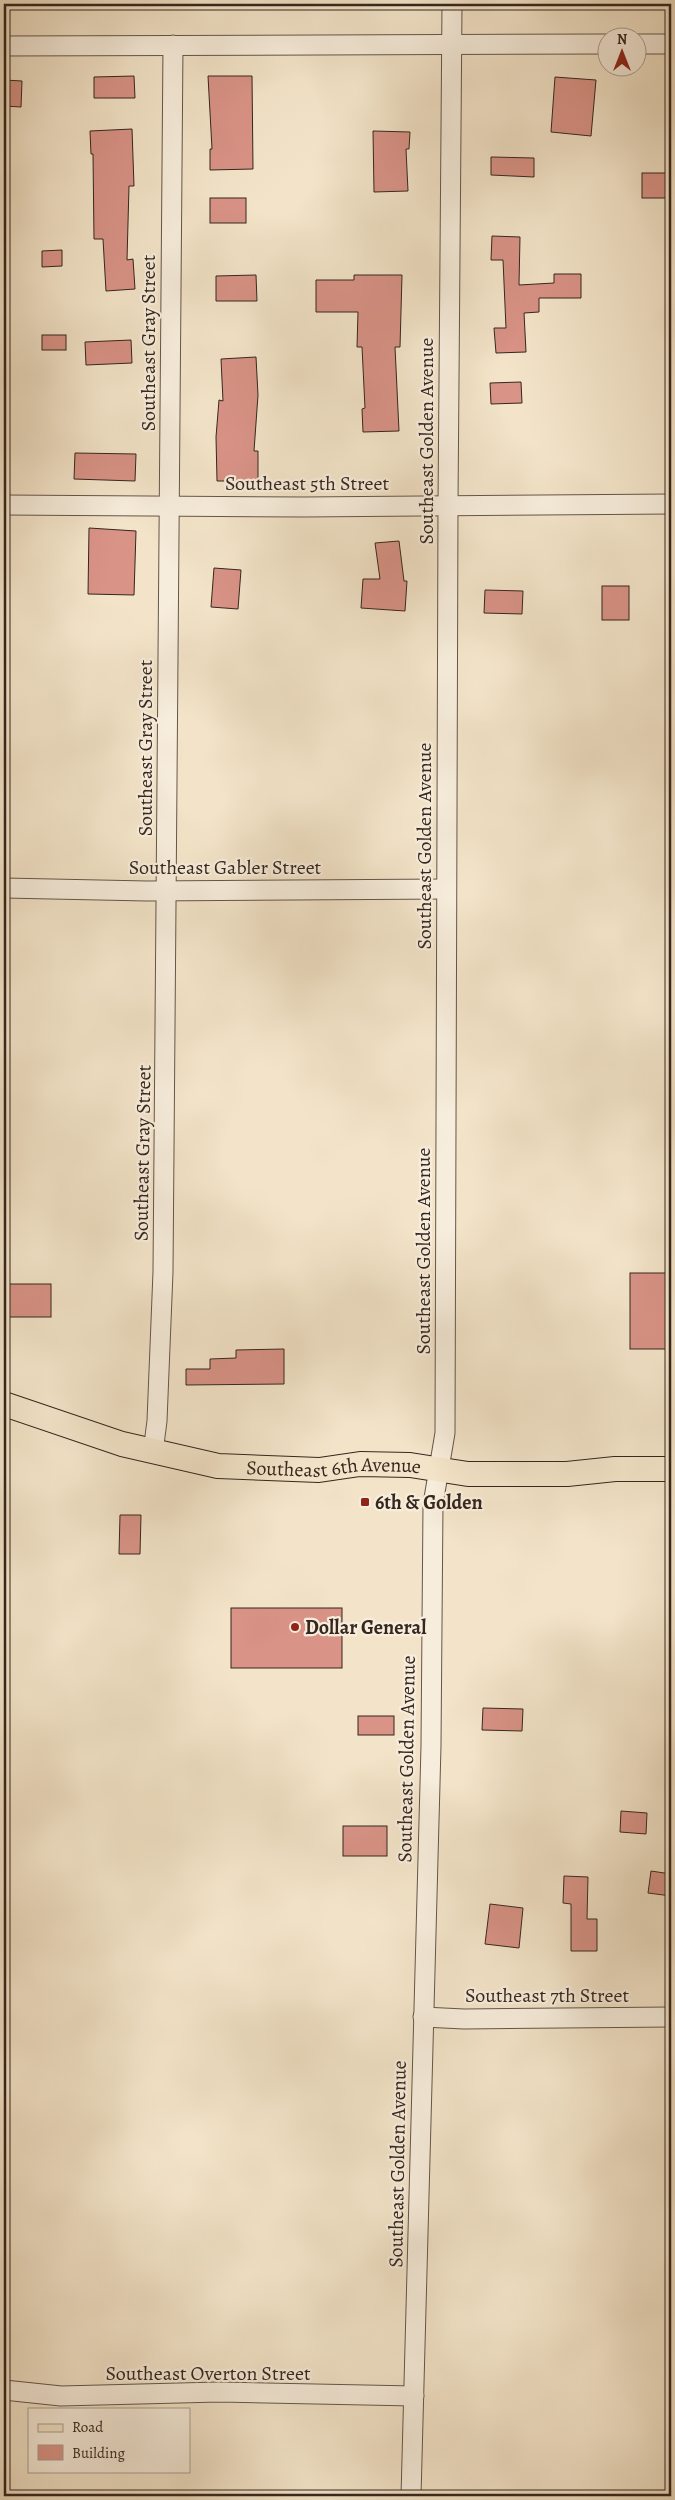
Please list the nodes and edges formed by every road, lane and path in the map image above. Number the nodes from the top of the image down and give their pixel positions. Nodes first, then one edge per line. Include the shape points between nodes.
1 (452, 4) edge
2 (452, 44) junction
3 (598, 44) edge
4 (648, 44) edge
5 (671, 44) edge
6 (173, 45) junction
7 (4, 46) edge
8 (671, 504) edge
9 (4, 505) edge
10 (448, 505) junction
11 (170, 506) junction
12 (4, 888) edge
13 (446, 889) junction
14 (167, 891) junction
15 (4, 1404) edge
16 (153, 1452) junction
17 (671, 1468) edge
18 (439, 1470) junction
19 (423, 2017) junction
20 (671, 2017) edge
21 (4, 2390) edge
22 (414, 2396) junction
23 (411, 2496) edge

1 - 2 street, Southeast Golden Avenue
2 - 3 street
2 - 6 street
2 - 10 street, Southeast Golden Avenue
4 - 5 street
6 - 7 street
6 - 11 street, Southeast Gray Street
8 - 10 street, Southeast 5th Street
9 - 11 street, Southeast 5th Street
10 - 11 street, Southeast 5th Street
10 - 13 street, Southeast Golden Avenue
11 - 14 street, Southeast Gray Street
12 - 14 street, Southeast Gabler Street
13 - 14 street, Southeast Gabler Street
13 - 18 street, Southeast Golden Avenue via 446,1433
14 - 16 street, Southeast Gray Street via 163,1272
15 - 16 main road, Southeast 6th Avenue
16 - 18 main road, Southeast 6th Avenue via 218,1466 319,1470 360,1464 410,1465
17 - 18 main road, Southeast 6th Avenue via 567,1474 468,1474
18 - 19 street, Southeast Golden Avenue via 433,1504 430,1579 431,1746
19 - 20 street, Southeast 7th Street
19 - 22 street, Southeast Golden Avenue
21 - 22 street, Southeast Overton Street via 61,2396 219,2392
22 - 23 street, Southeast Golden Avenue

